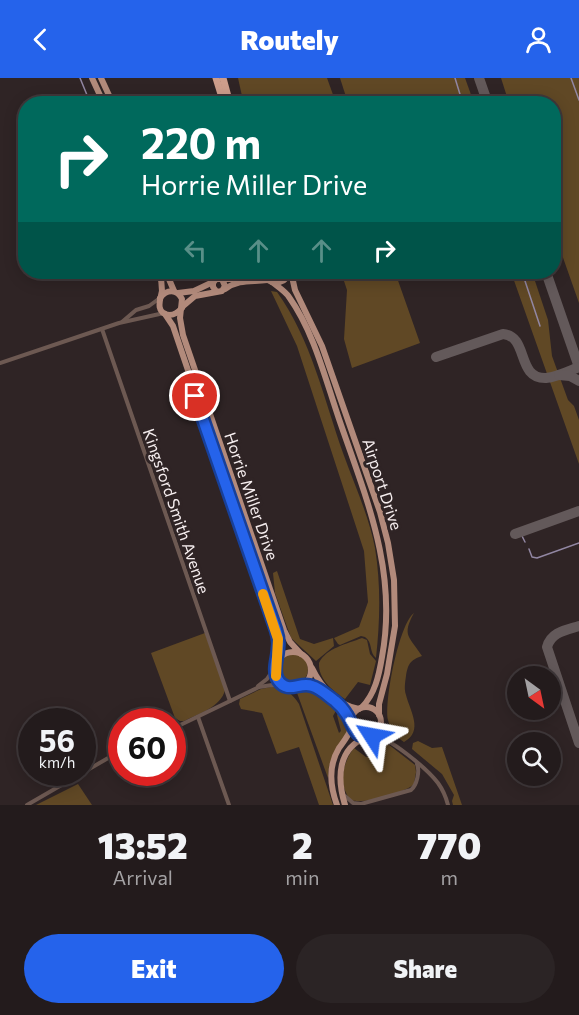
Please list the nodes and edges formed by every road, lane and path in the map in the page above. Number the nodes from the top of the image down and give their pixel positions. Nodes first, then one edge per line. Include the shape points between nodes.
1 (92, 78) edge
2 (101, 78) edge
3 (216, 78) edge
4 (223, 78) edge
5 (100, 96) edge
6 (109, 96) edge
7 (222, 96) edge
8 (228, 96) edge
9 (161, 279) edge
10 (170, 279) edge
11 (216, 279) edge
12 (222, 279) joint
13 (233, 279) edge
14 (286, 279) edge
15 (293, 279) edge
16 (213, 281) junction
17 (269, 281) junction
18 (224, 289) junction
19 (216, 291) junction
20 (176, 292) junction
21 (160, 298) junction
22 (182, 307) junction
23 (165, 314) junction
24 (119, 324) junction
25 (102, 329) junction
26 (0, 363) edge
27 (302, 654) junction
28 (276, 665) junction
29 (310, 665) junction
30 (284, 686) junction
31 (301, 686) junction
32 (252, 690) junction
33 (230, 700) junction
34 (361, 708) junction
35 (379, 715) junction
36 (198, 717) junction
37 (186, 723) edge
38 (351, 725) junction
39 (369, 736) junction
40 (108, 758) edge
41 (417, 764) junction
42 (340, 788) junction
43 (27, 805) edge
44 (229, 805) edge
45 (336, 805) edge
46 (345, 805) edge
47 (448, 805) edge

1 - 5 main road
2 - 6 main road
3 - 7 highway
4 - 8 highway
9 - 21 main road
10 - 20 main road
11 - 16 main road
12 - 13 main road
12 - 18 main road
14 - 17 main road
15 - 35 main road, Airport Drive via 332,375 388,543 395,615
16 - 19 main road
16 - 20 main road via 194,291
17 - 18 main road via 243,281
17 - 34 main road, Airport Drive via 289,297 315,350 382,556 386,599 384,644 375,687
18 - 19 main road
19 - 22 main road via 192,297
20 - 21 main road via 167,292
20 - 22 main road
21 - 23 main road via 159,305
21 - 24 street
22 - 23 main road via 175,314
22 - 27 main road, Horrie Miller Drive via 181,323 191,358 271,594 288,638
23 - 24 street
23 - 28 main road, Horrie Miller Drive via 173,326 276,630
24 - 25 street
25 - 26 street
25 - 33 street, Kingsford Smith Avenue
27 - 28 main road via 288,653
27 - 29 main road
28 - 30 main road via 276,676
28 - 32 street via 265,681
29 - 31 main road via 310,677
29 - 34 main road via 326,690 345,704
30 - 31 main road
30 - 32 street
31 - 38 main road via 312,686 327,695 342,708
32 - 33 street
33 - 36 street
34 - 35 main road via 372,708
34 - 38 main road via 354,713
35 - 39 main road via 379,730
36 - 37 street
36 - 44 street
38 - 39 main road via 358,735
38 - 45 main road via 331,771
39 - 41 street via 387,740
39 - 42 main road via 353,744 345,755 339,774
40 - 43 street
41 - 42 street via 414,788 400,794 358,804 347,799
41 - 47 street via 436,781
42 - 46 main road

